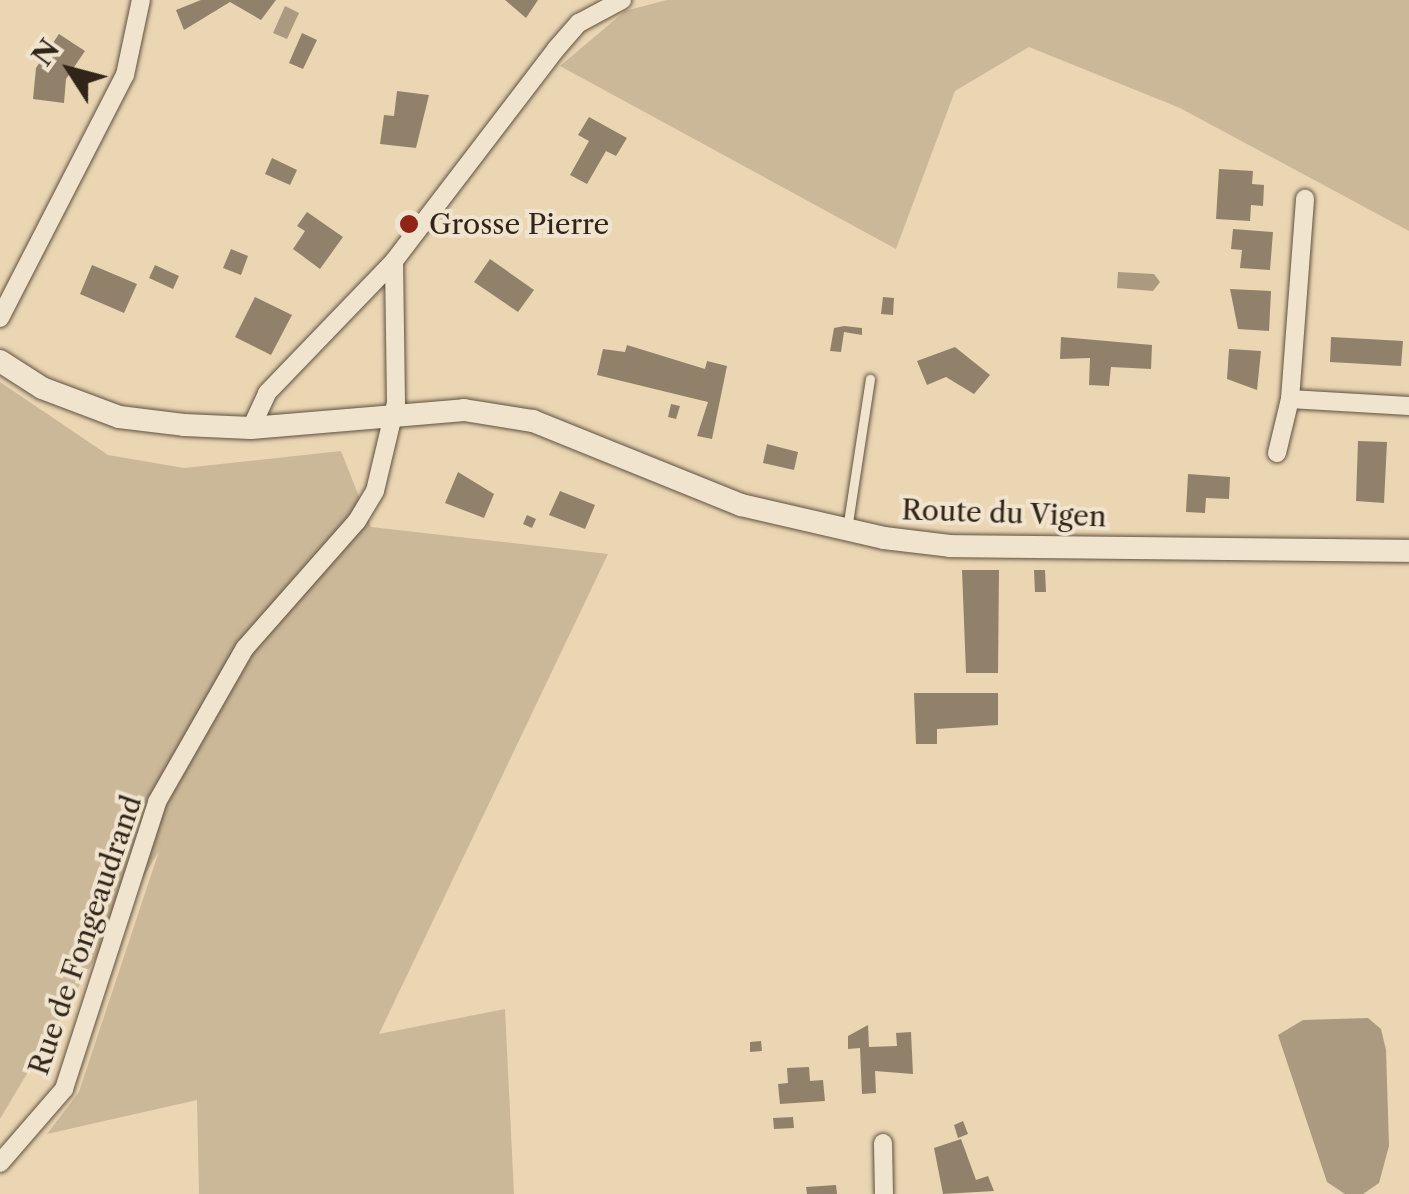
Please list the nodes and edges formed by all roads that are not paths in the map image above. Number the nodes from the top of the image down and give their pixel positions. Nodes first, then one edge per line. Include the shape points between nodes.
1 (141, 0) edge
2 (622, 0) edge
3 (1305, 199) dead end
4 (394, 260) junction
5 (0, 318) edge
6 (0, 361) edge
7 (870, 379) dead end
8 (1290, 399) junction
9 (1409, 406) edge
10 (394, 414) junction
11 (251, 428) junction
12 (1277, 453) dead end
13 (847, 532) junction
14 (1409, 551) edge
15 (883, 1143) dead end
16 (0, 1163) edge
17 (884, 1194) edge

1 - 5 street via 125,76
2 - 4 street via 580,23 556,48
3 - 8 street
4 - 10 street, Rue de Fongeaudrand
4 - 11 street via 267,393
6 - 11 street, Route du Vigen via 42,388 119,417
7 - 13 lane
8 - 9 street
8 - 12 street
10 - 11 street, Route du Vigen
10 - 13 street, Route du Vigen via 464,410 533,420 740,505
10 - 16 street, Rue de Fongeaudrand via 375,491 357,521 245,648 157,802 64,1090
13 - 14 street, Route du Vigen via 950,546
15 - 17 street

